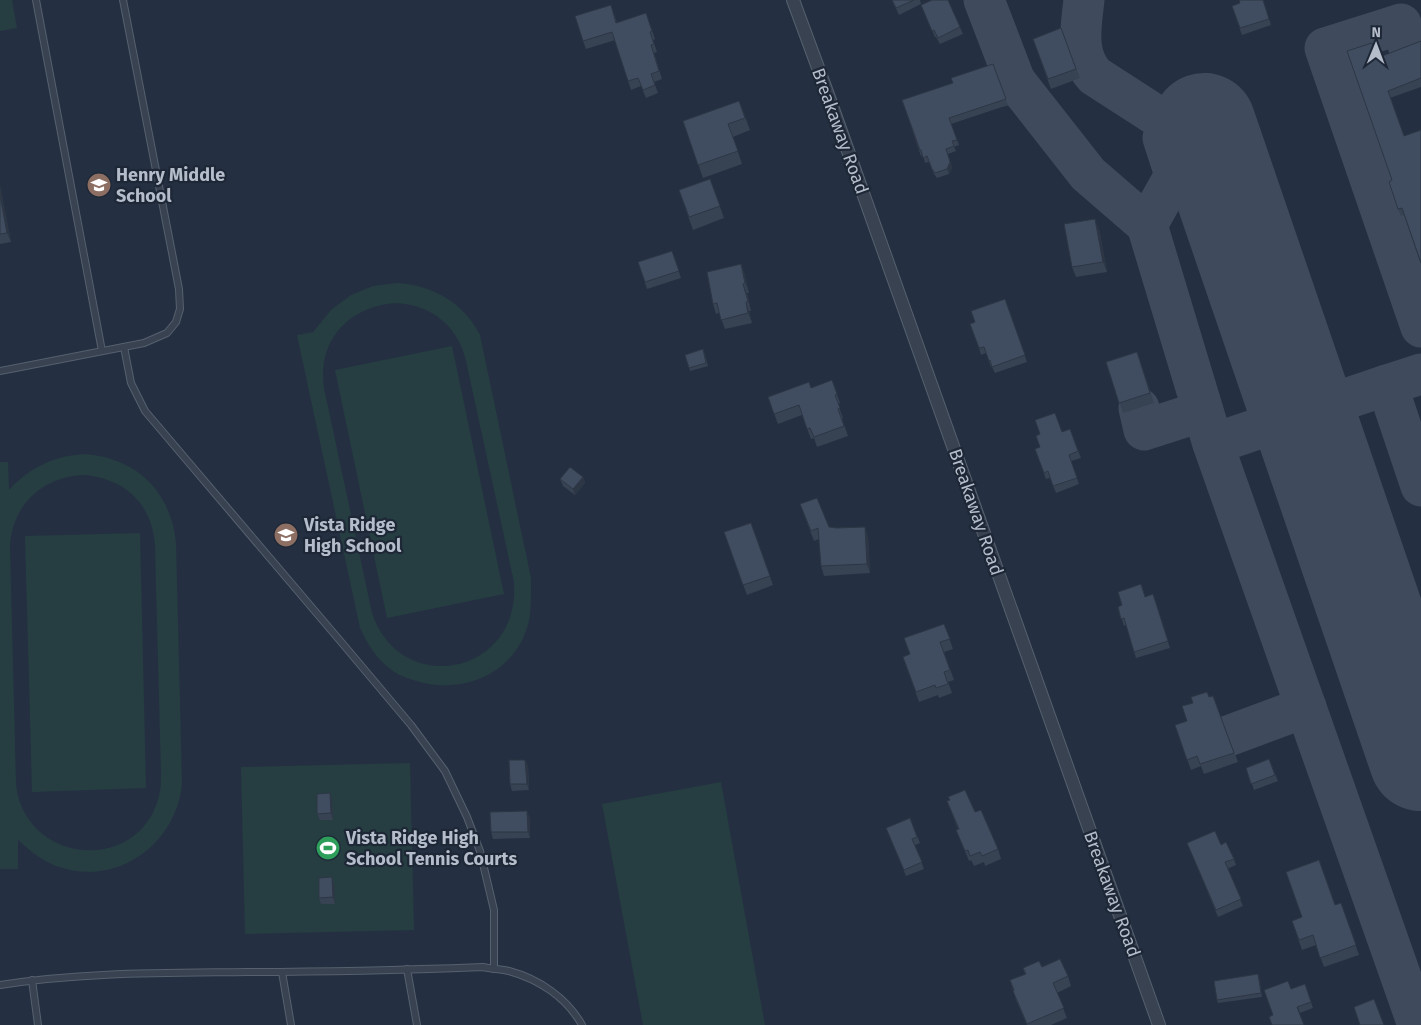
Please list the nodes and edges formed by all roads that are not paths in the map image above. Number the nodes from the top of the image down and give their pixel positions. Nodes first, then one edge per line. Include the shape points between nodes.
1 (36, 0) edge
2 (123, 0) edge
3 (793, 0) edge
4 (124, 347) junction
5 (102, 351) junction
6 (0, 370) edge
7 (407, 969) junction
8 (494, 969) junction
9 (282, 972) junction
10 (32, 980) junction
11 (0, 985) edge
12 (38, 1025) edge
13 (291, 1025) edge
14 (417, 1025) edge
15 (582, 1025) edge
16 (1159, 1025) edge

1 - 5 lane
2 - 4 lane via 179,289 180,309 176,322 167,333
3 - 16 street, Breakaway Road
4 - 5 lane
4 - 8 lane via 131,383 145,411 368,672 445,771 480,851 494,910
5 - 6 lane
7 - 8 lane
7 - 9 lane
7 - 14 lane
8 - 15 lane via 509,971 553,992 570,1006
9 - 10 lane
9 - 13 lane
10 - 11 lane
10 - 12 lane

